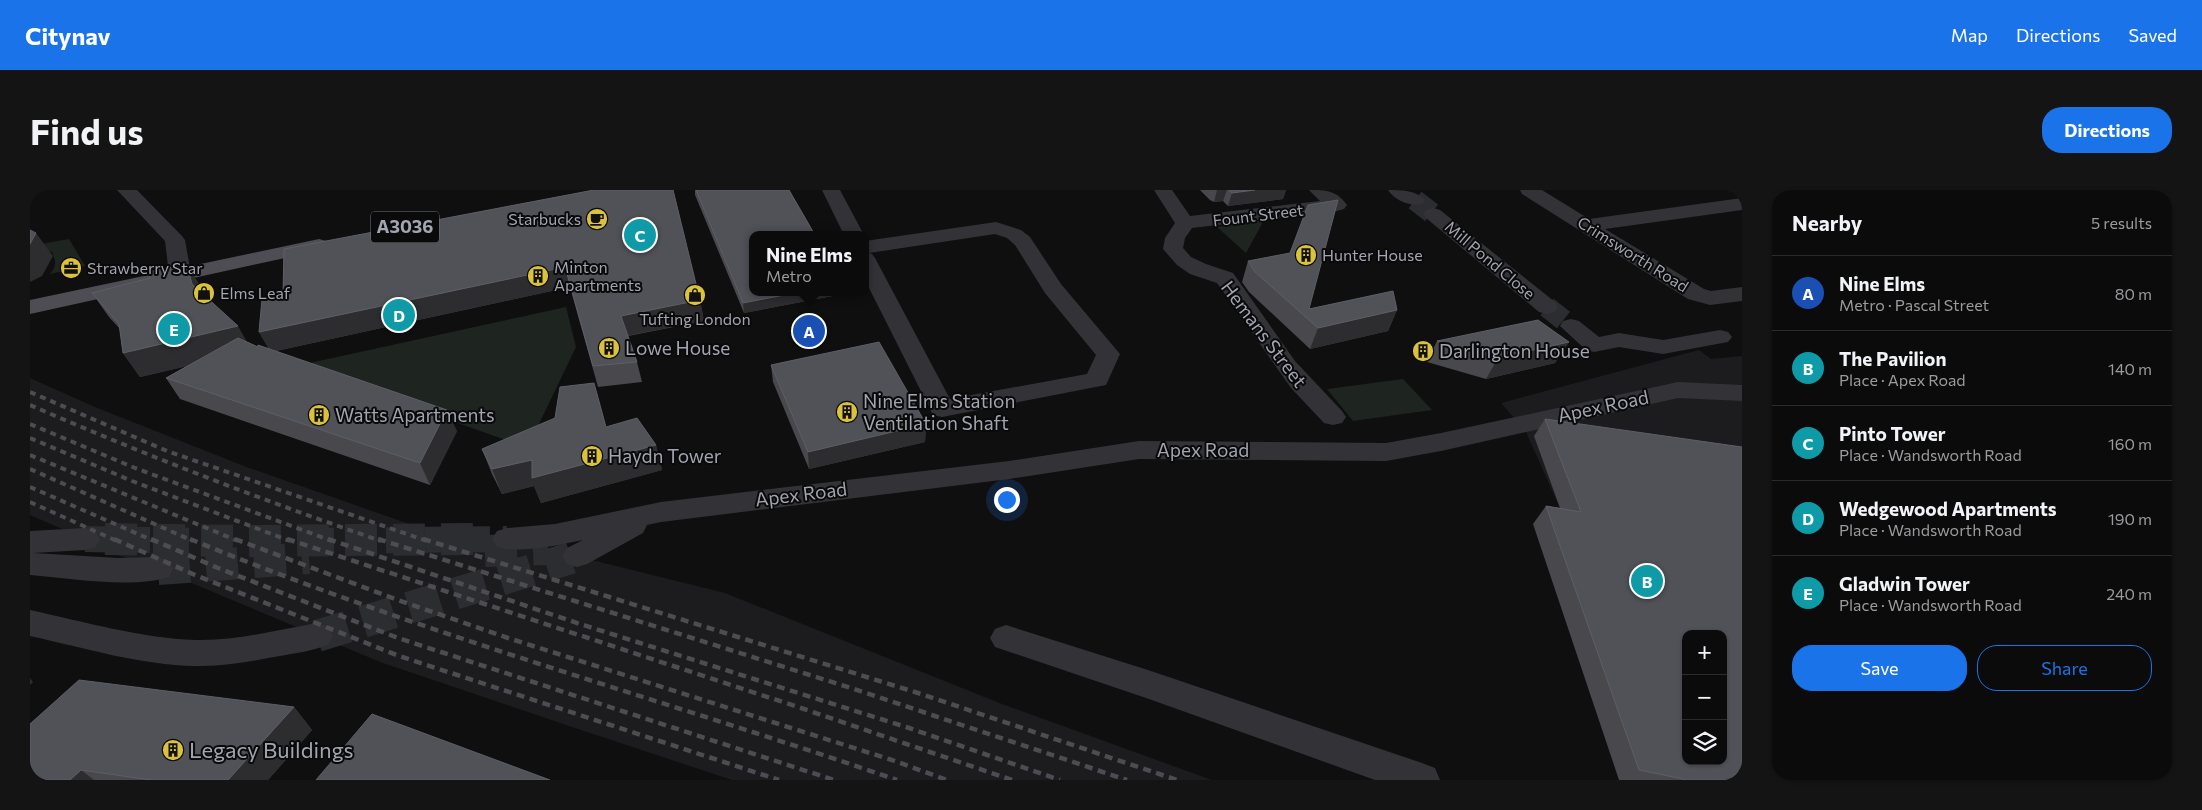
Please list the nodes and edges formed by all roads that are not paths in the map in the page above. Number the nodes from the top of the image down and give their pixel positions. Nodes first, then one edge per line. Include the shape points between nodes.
1 (126, 190) edge
2 (831, 190) edge
3 (1163, 190) edge
4 (1318, 190) edge
5 (1397, 190) edge
6 (1529, 190) edge
7 (1415, 200) tunnel mouth
8 (1742, 204) edge
9 (1434, 214) tunnel mouth
10 (1185, 223) junction
11 (1587, 225) junction
12 (852, 231) edge
13 (339, 240) edge
14 (869, 246) edge
15 (869, 266) edge
16 (180, 274) junction
17 (1742, 294) edge
18 (30, 307) edge
19 (1547, 307) tunnel mouth
20 (1571, 326) tunnel mouth
21 (1720, 338) dead end
22 (1742, 393) edge
23 (1334, 417) dead end
24 (661, 512) junction
25 (85, 539) tunnel mouth
26 (507, 539) tunnel mouth
27 (30, 542) edge
28 (548, 549) tunnel mouth
29 (577, 556) tunnel mouth
30 (30, 564) edge
31 (158, 569) tunnel mouth
32 (30, 623) edge
33 (317, 636) tunnel mouth
34 (1006, 638) dead end
35 (1422, 780) edge

1 - 16 street via 175,240
2 - 12 street
3 - 10 street
4 - 10 street, Fount Street via 1337,205
5 - 7 street
6 - 11 street, Crimsworth Road
8 - 11 street
9 - 19 street, Mill Pond Close
10 - 23 street, Hemans Street via 1176,234 1173,249 1198,269 1225,278 1286,366
11 - 17 street, Crimsworth Road via 1696,294 1710,298
13 - 16 main road
14 - 15 street via 996,228 1014,234 1023,241 1053,288 1108,354 1097,380 942,409
16 - 18 main road
20 - 21 street via 1594,345 1619,340 1663,347
22 - 24 street, Apex Road via 1678,390 1386,452 1139,450 1008,470
24 - 26 street via 555,534
24 - 28 street
24 - 29 street
25 - 27 street
30 - 31 street via 118,570
32 - 33 street via 152,650 197,653
34 - 35 street via 1152,685

